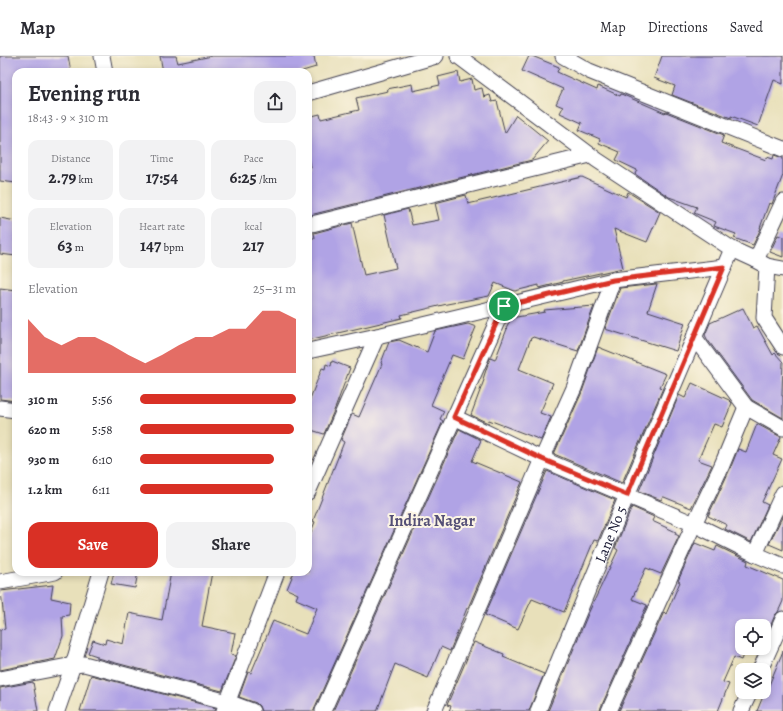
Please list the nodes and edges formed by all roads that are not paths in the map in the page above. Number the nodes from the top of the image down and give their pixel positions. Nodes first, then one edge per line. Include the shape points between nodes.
1 (102, 56) edge
2 (436, 56) edge
3 (458, 56) edge
4 (563, 56) edge
5 (104, 68) edge
6 (312, 92) edge
7 (783, 149) edge
8 (590, 155) junction
9 (783, 202) edge
10 (312, 224) edge
11 (732, 249) junction
12 (761, 263) junction
13 (724, 267) junction
14 (783, 269) edge
15 (613, 280) junction
16 (504, 306) junction
17 (377, 336) junction
18 (694, 337) junction
19 (783, 347) edge
20 (312, 350) edge
21 (746, 407) junction
22 (0, 408) edge
23 (12, 410) edge
24 (454, 417) junction
25 (783, 428) edge
26 (542, 459) junction
27 (312, 483) edge
28 (783, 493) edge
29 (627, 495) junction
30 (694, 524) junction
31 (755, 554) junction
32 (783, 566) edge
33 (33, 576) edge
34 (100, 576) edge
35 (275, 576) edge
36 (0, 582) edge
37 (783, 620) edge
38 (763, 663) edge
39 (73, 665) junction
40 (0, 679) edge
41 (747, 699) edge
42 (226, 707) edge
43 (57, 711) edge
44 (252, 711) edge
45 (323, 711) edge
46 (434, 711) edge
47 (538, 711) edge
48 (609, 711) edge
49 (741, 711) edge

1 - 5 street
2 - 6 street
3 - 8 street
4 - 7 street via 589,71
8 - 10 street
8 - 11 street
9 - 12 street
11 - 12 street
11 - 13 street, Lane No 5
12 - 14 street
12 - 19 street via 764,318
13 - 15 street
13 - 18 street, Lane No 5
15 - 16 street
15 - 26 street via 574,388
16 - 17 street
16 - 24 street
17 - 20 street
17 - 27 street
18 - 21 street
18 - 29 street, Lane No 5
21 - 25 street
21 - 30 street
22 - 23 street
24 - 26 street
24 - 45 street
26 - 29 street
26 - 46 street
28 - 31 street
29 - 30 street
29 - 47 street, Lane No 5
30 - 31 street
30 - 48 street
31 - 32 street
33 - 36 street
34 - 39 street
35 - 42 street
37 - 38 street
39 - 40 street
39 - 42 street via 84,664
39 - 43 street
41 - 49 street
42 - 44 street

